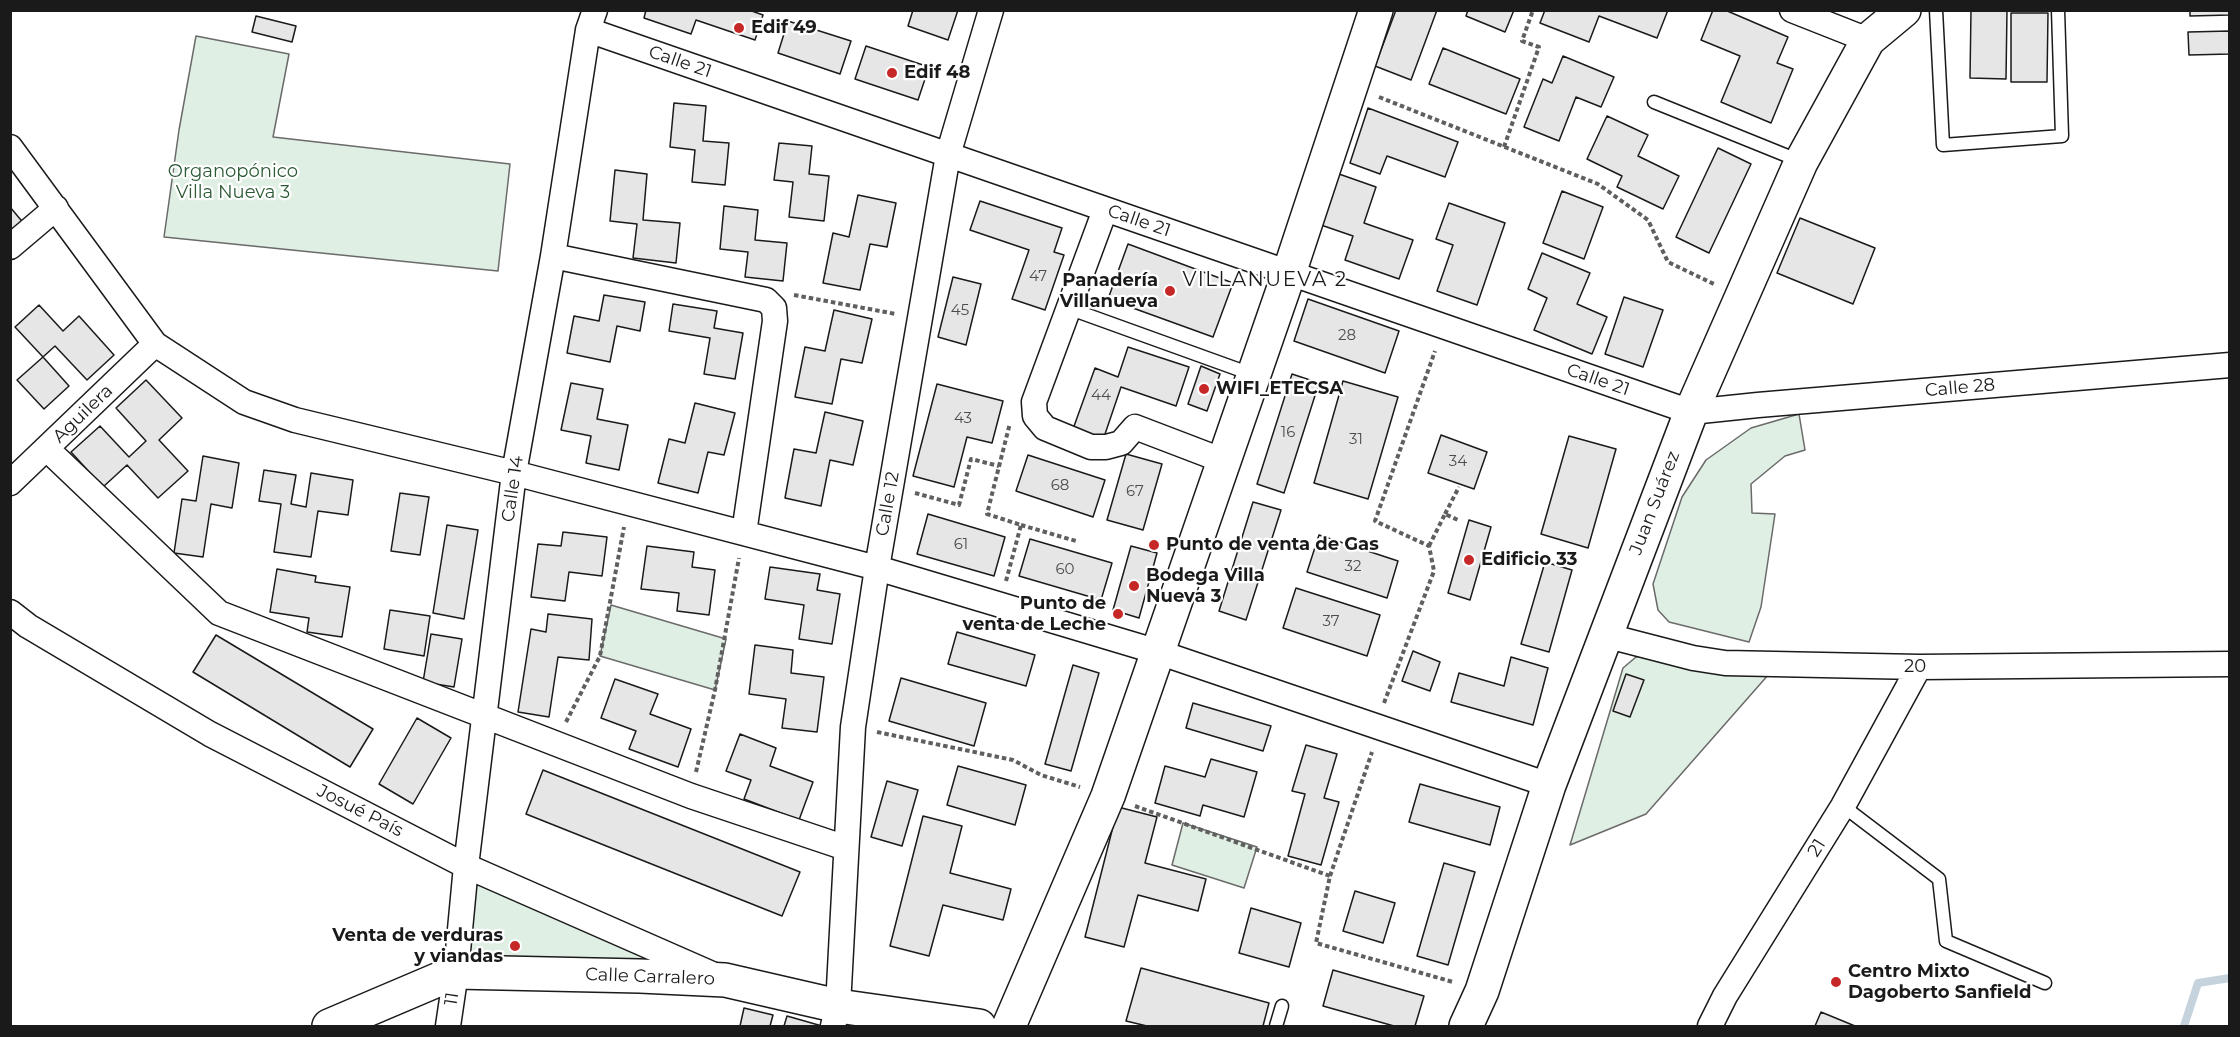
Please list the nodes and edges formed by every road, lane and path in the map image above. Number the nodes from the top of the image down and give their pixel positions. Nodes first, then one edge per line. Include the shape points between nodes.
1 (991, 10) edge
2 (1376, 10) edge
3 (1533, 10) edge
4 (1792, 10) edge
5 (1904, 10) edge
6 (1936, 10) edge
7 (2058, 10) edge
8 (591, 20) edge
9 (1868, 40) junction
10 (1352, 86) junction
11 (1654, 102) dead end
12 (10, 147) edge
13 (1504, 147) junction
14 (948, 155) junction
15 (1801, 162) junction
16 (56, 208) junction
17 (1105, 210) junction
18 (10, 247) edge
19 (553, 256) junction
20 (1289, 273) junction
21 (1741, 296) junction
22 (766, 300) junction
23 (1068, 308) junction
24 (920, 318) junction
25 (1443, 326) junction
26 (154, 344) junction
27 (2229, 365) edge
28 (1252, 375) junction
29 (1690, 412) junction
30 (1054, 431) junction
31 (47, 449) junction
32 (1224, 461) junction
33 (999, 466) junction
34 (514, 473) junction
35 (10, 483) edge
36 (891, 487) junction
37 (1459, 487) dead end
38 (628, 503) junction
39 (1445, 514) junction
40 (1460, 521) dead end
41 (1021, 525) junction
42 (744, 533) junction
43 (1076, 541) dead end
44 (1429, 546) junction
45 (877, 568) junction
46 (999, 605) junction
47 (10, 612) edge
48 (1604, 635) junction
49 (1158, 652) junction
50 (2229, 664) edge
51 (1919, 667) junction
52 (486, 717) junction
53 (853, 727) junction
54 (1378, 727) junction
55 (555, 744) junction
56 (1549, 785) junction
57 (691, 796) junction
58 (1108, 796) junction
59 (1843, 806) junction
60 (846, 848) junction
61 (466, 866) junction
62 (1330, 876) junction
63 (456, 972) junction
64 (725, 980) junction
65 (2045, 983) dead end
66 (1482, 991) junction
67 (1282, 1006) dead end
68 (835, 1016) edge
69 (328, 1026) edge
70 (448, 1026) edge
71 (979, 1026) edge
72 (1009, 1026) edge
73 (1276, 1026) edge
74 (1466, 1026) edge
75 (1710, 1026) edge

1 - 14 street, Calle 12
2 - 10 street
3 - 13 path via 1522,40 1539,47
4 - 9 street
5 - 9 street, Juan Suárez
6 - 7 lane via 1943,145 2062,136
8 - 14 street, Calle 21
8 - 19 street, Calle 14
9 - 15 street, Juan Suárez
10 - 13 path
10 - 20 street
11 - 15 lane
12 - 16 street
13 - 21 path via 1599,184 1648,220 1668,262
14 - 17 street, Calle 21
14 - 24 street, Calle 12
15 - 21 street, Juan Suárez
16 - 18 street
16 - 26 street
17 - 20 street, Calle 21
17 - 23 street
19 - 22 street
19 - 34 street, Calle 14
20 - 25 street, Calle 21
20 - 28 street
21 - 29 street, Juan Suárez
22 - 24 path via 777,292
22 - 42 street via 774,308 775,321
23 - 28 lane
23 - 30 street via 1034,402 1035,416 1045,428
24 - 36 street, Calle 12
25 - 29 street, Calle 21
25 - 44 path via 1375,521
26 - 31 street, Aguilera
26 - 34 street via 244,402 295,420
27 - 29 street, Calle 28
28 - 32 street
29 - 48 street, Juan Suárez
30 - 32 street via 1091,447 1106,447 1121,443 1135,427
30 - 33 path via 1010,421
31 - 35 street, Aguilera
31 - 52 street via 219,613
32 - 49 street
33 - 36 path via 971,459 959,505
33 - 41 path via 987,514
34 - 38 street
34 - 52 street, Calle 14
36 - 45 street, Calle 12
37 - 39 path
38 - 42 street
38 - 55 path via 600,656
39 - 40 path
39 - 44 path
41 - 43 path
41 - 46 path
42 - 45 street
42 - 57 path via 716,690
44 - 54 path via 1434,571
45 - 46 street
45 - 53 street, Calle 12
46 - 49 street
47 - 61 street, Josué País via 210,734
48 - 51 street, 20 via 1725,663
48 - 56 street, Juan Suárez
49 - 54 street
49 - 58 street
50 - 51 street, 20
51 - 59 street, 21
52 - 55 street
52 - 61 street, Calle 14
53 - 58 path via 1013,760 1041,775
53 - 60 street, Calle 12
54 - 56 street
54 - 62 path
55 - 57 street
56 - 66 street, Juan Suárez
57 - 60 street
58 - 62 path
58 - 72 street
59 - 65 lane via 1939,879 1946,941
59 - 75 street, 21
60 - 68 street, Calle 12
61 - 63 street, Calle 14
61 - 64 street, Josué País
62 - 66 path via 1316,943
63 - 64 street, Calle Carralero
63 - 69 street, Calle Carralero
63 - 70 street, 11
64 - 68 street, Calle Carralero
66 - 74 street, Juan Suárez
67 - 73 lane
68 - 71 street, Calle Carralero

